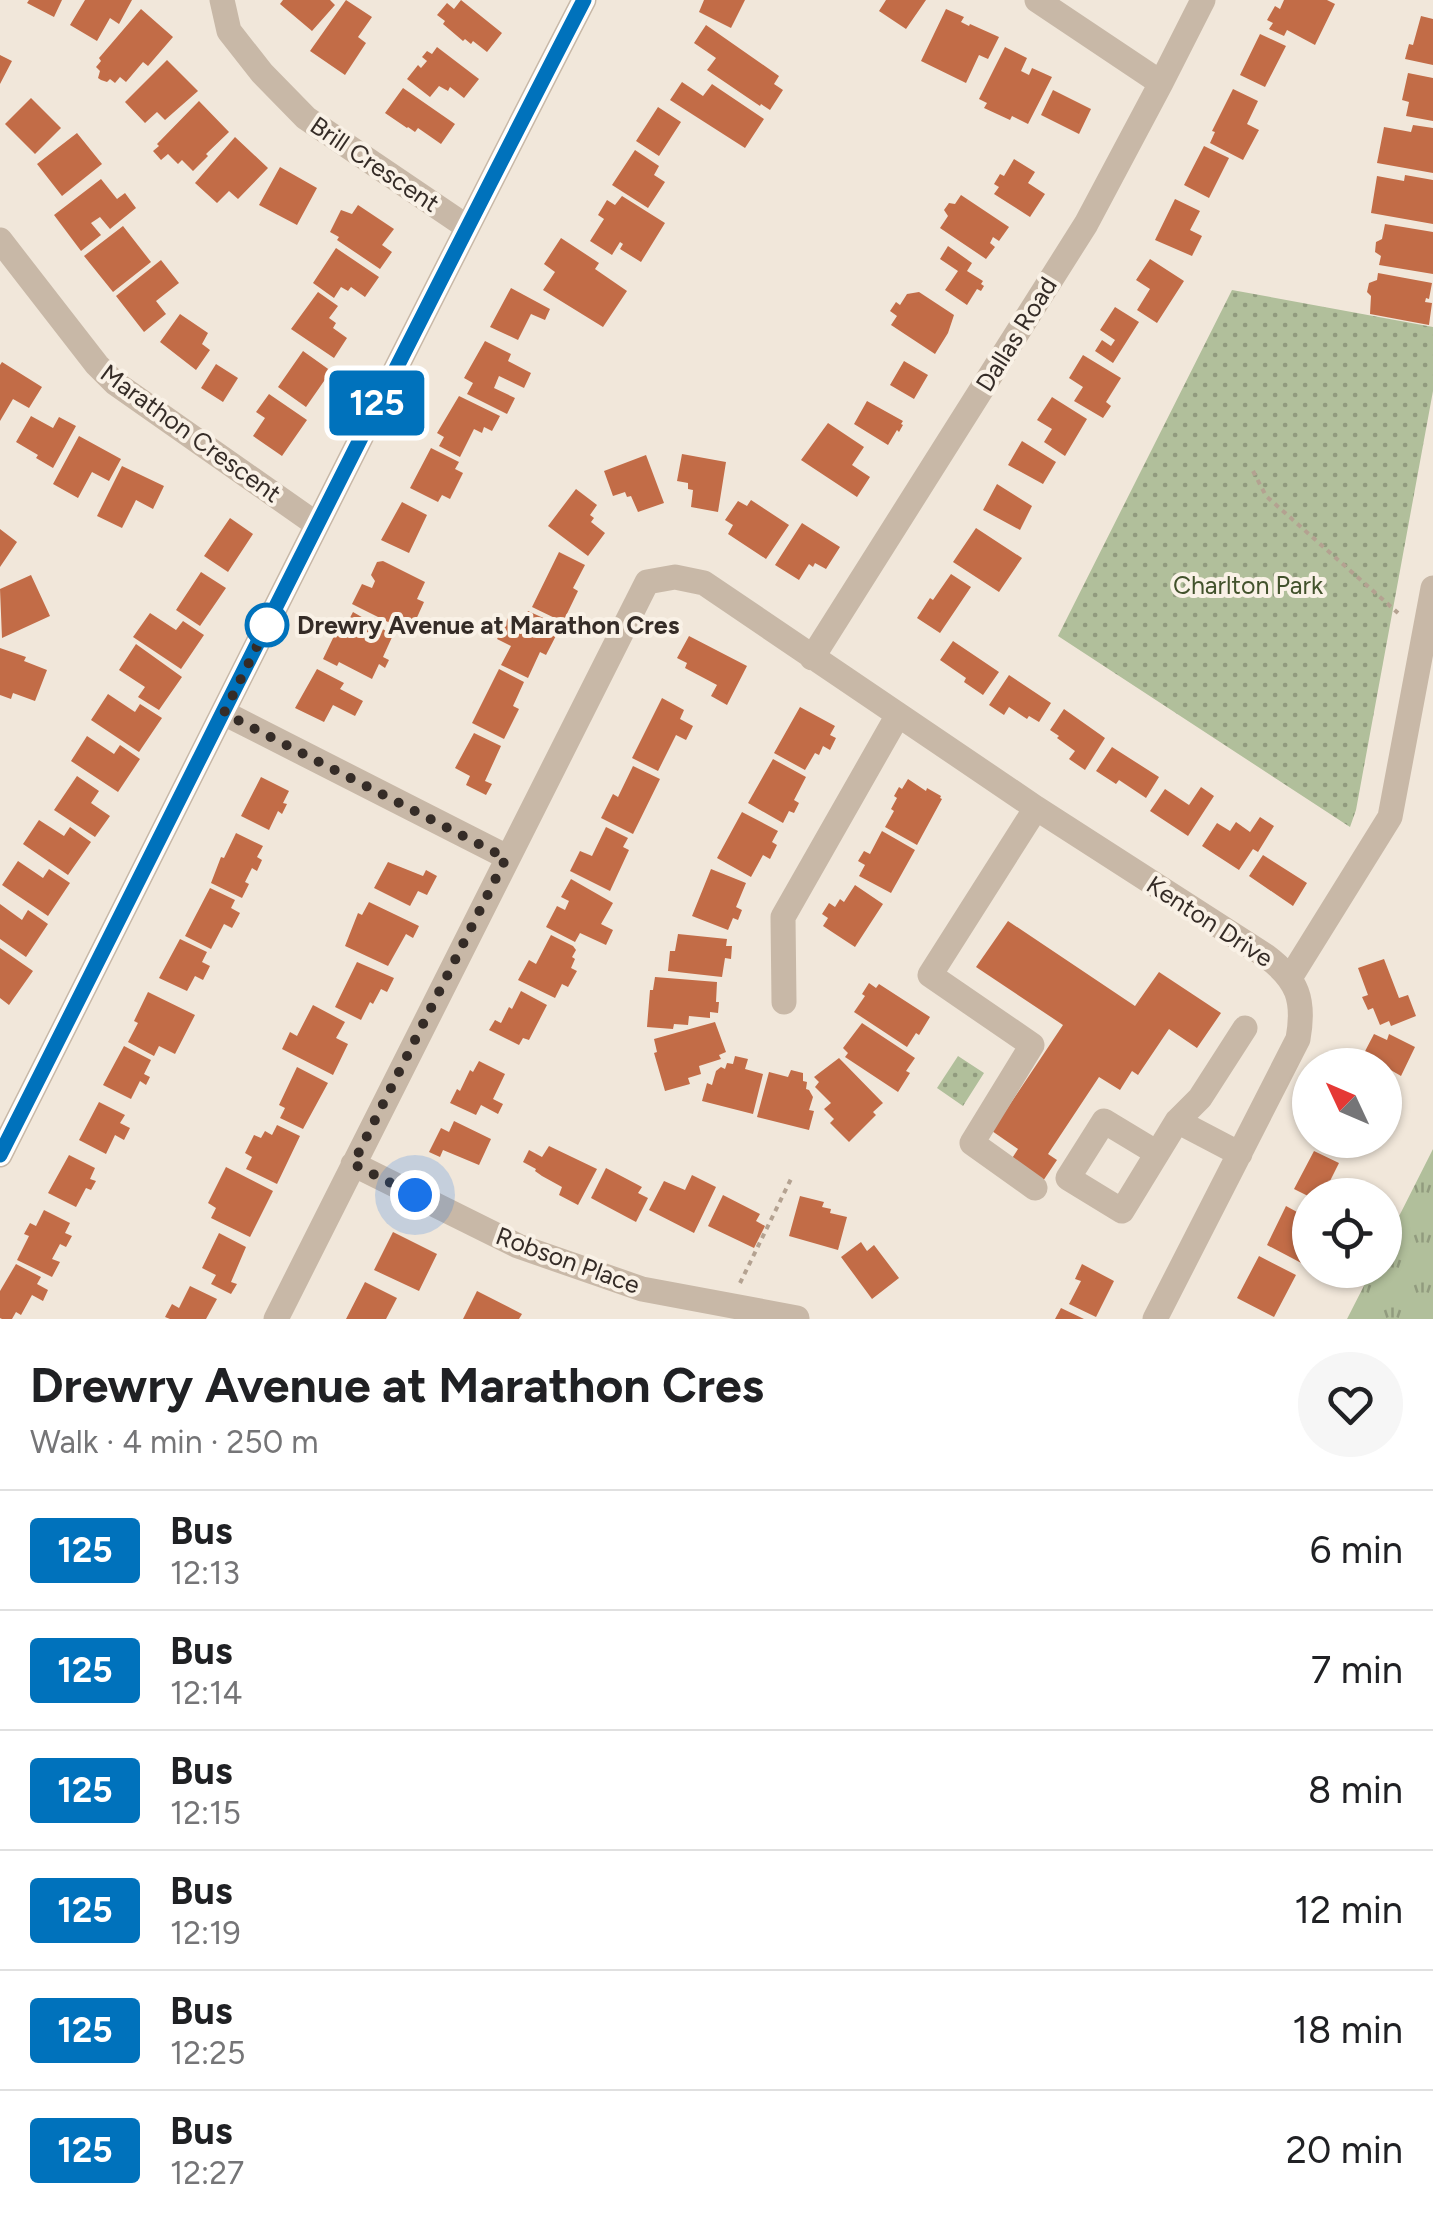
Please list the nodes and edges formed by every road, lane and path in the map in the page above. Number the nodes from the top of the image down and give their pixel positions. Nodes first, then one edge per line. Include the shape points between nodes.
1 (222, 0) edge
2 (584, 0) edge
3 (1037, 0) edge
4 (1203, 0) edge
5 (1161, 84) junction
6 (467, 227) junction
7 (0, 240) edge
8 (1253, 471) dead end
9 (316, 524) junction
10 (1433, 588) edge
11 (1398, 612) dead end
12 (812, 658) junction
13 (224, 713) junction
14 (898, 715) junction
15 (1036, 808) junction
16 (506, 858) junction
17 (1290, 978) junction
18 (784, 1002) dead end
19 (1245, 1028) dead end
20 (1177, 1121) junction
21 (1156, 1153) dead end
22 (1240, 1154) junction
23 (0, 1155) edge
24 (353, 1164) junction
25 (790, 1180) dead end
26 (1035, 1188) dead end
27 (729, 1305) junction
28 (797, 1318) edge
29 (276, 1319) edge
30 (1155, 1319) edge

1 - 6 street, Brill Crescent via 229,32 306,118
2 - 6 street
3 - 5 street
4 - 5 street, Dallas Road
5 - 12 street, Dallas Road via 1086,224
6 - 9 street
7 - 9 street, Marathon Crescent via 96,366
8 - 11 path via 1266,496
9 - 13 street
10 - 17 street via 1390,817
12 - 14 street, Kenton Drive
12 - 16 street, Kenton Drive via 704,582 647,582
13 - 16 street
13 - 23 street
14 - 15 street, Kenton Drive
14 - 18 street via 783,917
15 - 17 street, Kenton Drive
15 - 26 street via 930,975 1032,1045 972,1143
16 - 24 street
17 - 22 street, Kenton Drive via 1300,997 1298,1039
19 - 20 street
20 - 21 street
20 - 22 street
22 - 30 street, Kenton Drive
24 - 27 street, Robson Place via 518,1246 642,1288
24 - 29 street
25 - 27 path
27 - 28 street, Robson Place

